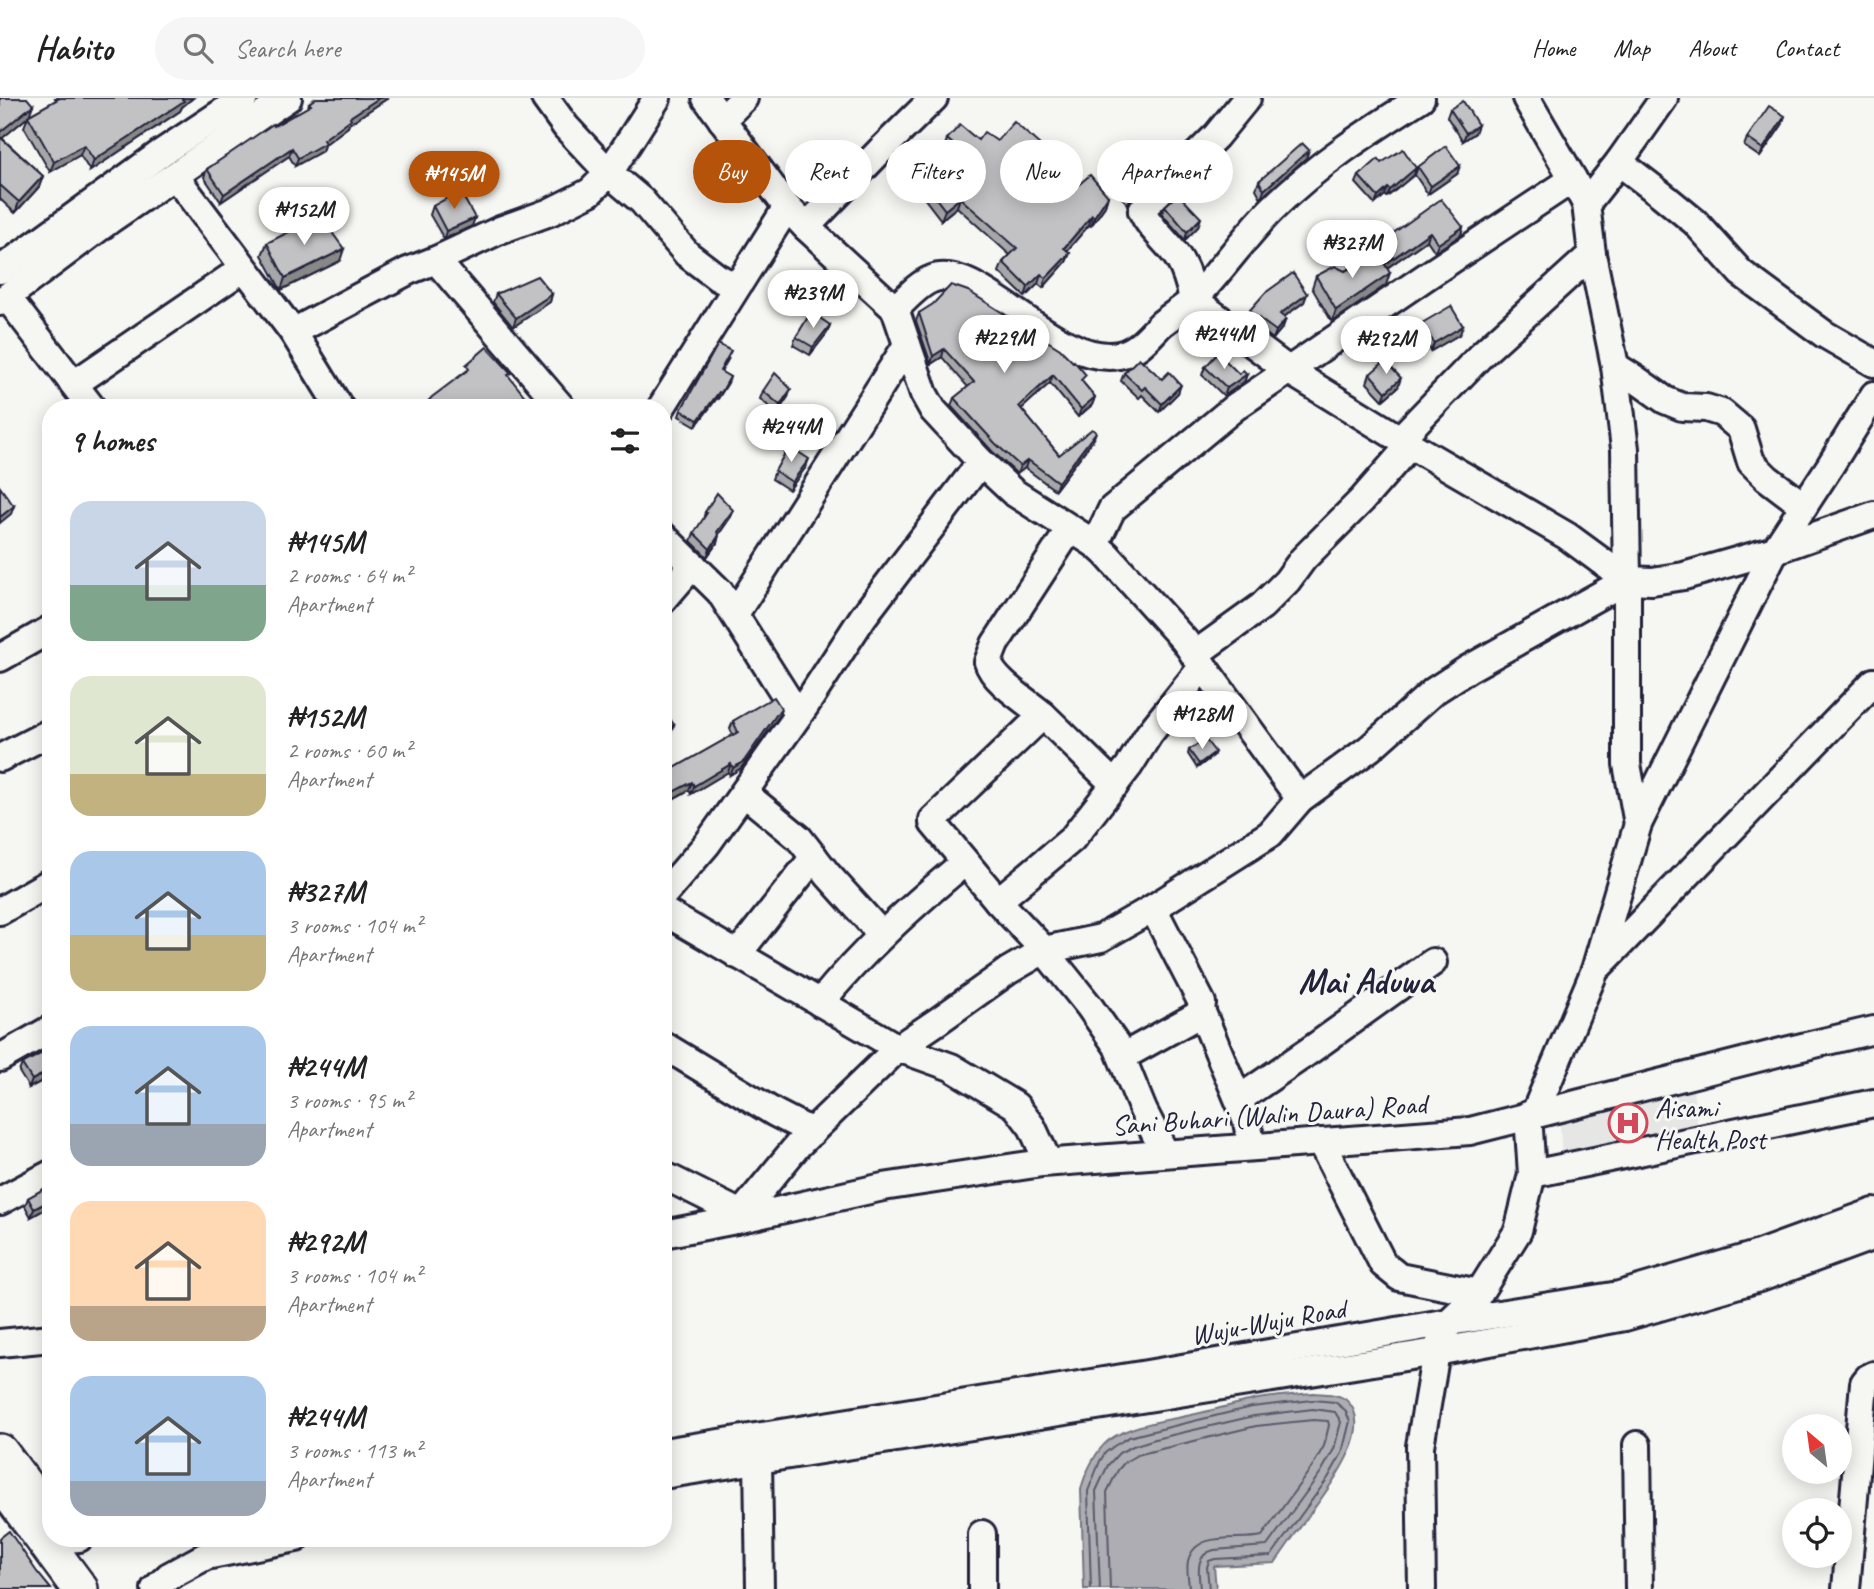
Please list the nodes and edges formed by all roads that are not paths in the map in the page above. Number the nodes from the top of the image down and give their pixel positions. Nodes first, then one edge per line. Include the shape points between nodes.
1 (244, 98) edge
2 (288, 98) edge
3 (545, 98) edge
4 (657, 98) edge
5 (706, 98) edge
6 (744, 98) edge
7 (934, 98) edge
8 (1247, 98) edge
9 (1421, 98) edge
10 (1526, 98) edge
11 (1664, 98) edge
12 (722, 120) junction
13 (1619, 162) junction
14 (610, 173) junction
15 (175, 176) junction
16 (1573, 179) junction
17 (1586, 204) junction
18 (787, 207) junction
19 (806, 227) junction
20 (1592, 254) junction
21 (436, 260) junction
22 (244, 268) junction
23 (0, 270) edge
24 (736, 287) junction
25 (1193, 299) junction
26 (3, 300) edge
27 (895, 309) junction
28 (293, 332) junction
29 (907, 345) junction
30 (1874, 362) edge
31 (1615, 366) junction
32 (1288, 370) junction
33 (74, 384) junction
34 (1874, 395) edge
35 (85, 399) edge
36 (334, 399) edge
37 (554, 399) edge
38 (667, 399) edge
39 (1405, 442) junction
40 (981, 462) junction
41 (1804, 506) junction
42 (1874, 515) edge
43 (1070, 529) junction
44 (1095, 544) junction
45 (672, 545) edge
46 (1775, 550) junction
47 (693, 565) junction
48 (1627, 580) junction
49 (672, 590) edge
50 (735, 614) junction
51 (42, 634) edge
52 (0, 658) edge
53 (1198, 660) junction
54 (1874, 682) edge
55 (798, 715) junction
56 (1042, 715) junction
57 (42, 737) edge
58 (0, 758) edge
59 (1115, 785) junction
60 (744, 793) junction
61 (1300, 799) junction
62 (1638, 824) junction
63 (814, 857) junction
64 (965, 862) junction
65 (672, 885) edge
66 (42, 887) edge
67 (998, 901) junction
68 (1153, 908) junction
69 (0, 911) edge
70 (672, 916) edge
71 (882, 935) junction
72 (1044, 950) junction
73 (737, 955) junction
74 (1433, 962) dead end
75 (1595, 970) junction
76 (820, 1003) junction
77 (1201, 1010) junction
78 (1874, 1030) edge
79 (42, 1034) edge
80 (898, 1048) junction
81 (672, 1050) edge
82 (1122, 1057) junction
83 (0, 1058) edge
84 (1239, 1099) junction
85 (1874, 1103) edge
86 (1531, 1115) junction
87 (812, 1132) junction
88 (1321, 1142) junction
89 (1252, 1147) junction
90 (1165, 1153) junction
91 (1048, 1162) junction
92 (1532, 1174) junction
93 (42, 1179) edge
94 (672, 1180) edge
95 (0, 1201) edge
96 (1874, 1212) edge
97 (738, 1217) junction
98 (672, 1232) edge
99 (1874, 1236) edge
100 (1479, 1293) junction
101 (1449, 1322) junction
102 (42, 1339) edge
103 (0, 1343) edge
104 (1436, 1352) junction
105 (1874, 1375) edge
106 (1637, 1444) dead end
107 (672, 1451) edge
108 (0, 1452) edge
109 (758, 1459) junction
110 (672, 1473) edge
111 (0, 1481) edge
112 (42, 1505) edge
113 (982, 1534) dead end
114 (42, 1538) edge
115 (49, 1547) edge
116 (73, 1547) edge
117 (251, 1547) edge
118 (80, 1589) edge
119 (100, 1589) edge
120 (155, 1589) edge
121 (760, 1589) edge
122 (982, 1589) edge
123 (1422, 1589) edge
124 (1639, 1589) edge
125 (1846, 1589) edge

1 - 23 street
2 - 15 street
3 - 14 street
4 - 14 street
5 - 12 street
6 - 12 street
7 - 19 street
8 - 25 street via 1142,211 1147,223 1180,259
9 - 25 street via 1318,169 1281,201
10 - 16 street
11 - 13 street
12 - 18 street
13 - 17 street
13 - 30 street via 1695,222 1741,273 1824,334
14 - 21 street via 590,191 550,212
14 - 24 street via 642,201 687,254
15 - 22 street
15 - 26 street
16 - 17 street
16 - 32 street
17 - 20 street
18 - 19 street
18 - 24 street
19 - 27 street
20 - 31 street
20 - 39 street via 1482,354
21 - 28 street
21 - 37 street
22 - 28 street
22 - 33 street
24 - 38 street
25 - 27 street via 1138,347 1119,355 1078,349 1047,334 972,283 950,276 932,279
25 - 32 street
26 - 33 street
27 - 29 street
28 - 36 street
29 - 40 street via 933,410
29 - 50 street
31 - 41 street via 1665,400 1723,413 1741,429 1751,462
31 - 48 street via 1625,449
32 - 39 street
32 - 44 street via 1234,407 1112,509
33 - 35 street
34 - 41 street
39 - 48 street via 1567,536
39 - 53 street via 1362,500 1286,581
40 - 43 street via 1013,492
40 - 55 street via 863,617
41 - 46 street
42 - 46 street
43 - 44 street
43 - 56 street via 988,662 997,677
44 - 53 street
45 - 47 street
46 - 48 street via 1684,576
46 - 62 street
47 - 49 street
47 - 50 street
48 - 61 street via 1434,691 1370,748
48 - 62 street via 1627,764
50 - 55 street
51 - 52 street
53 - 59 street
53 - 61 street
54 - 75 street
55 - 60 street
56 - 59 street
56 - 64 street via 933,820
57 - 58 street
59 - 67 street via 1072,839
60 - 63 street via 799,838
60 - 65 street
61 - 68 street via 1270,834
62 - 75 street
63 - 71 street
63 - 73 street
64 - 67 street
64 - 71 street
66 - 69 street
67 - 72 street
68 - 72 street via 1101,937
68 - 77 street via 1202,1003
70 - 73 street
71 - 76 street
72 - 80 street
72 - 82 street
73 - 76 street
74 - 84 street
75 - 86 street
76 - 80 street
77 - 82 street
77 - 84 street
78 - 86 street, Sani Buhari (Walin Daura) Road
79 - 83 street
80 - 87 street
80 - 91 street via 951,1067 1016,1106
81 - 87 street
82 - 90 street
84 - 89 street
85 - 92 street
86 - 88 street, Sani Buhari (Walin Daura) Road via 1470,1131
86 - 92 street
87 - 97 street
88 - 89 street, Sani Buhari (Walin Daura) Road
88 - 100 street via 1383,1264 1399,1277
89 - 90 street, Sani Buhari (Walin Daura) Road
90 - 91 street, Sani Buhari (Walin Daura) Road
91 - 97 street, Sani Buhari (Walin Daura) Road via 883,1187
92 - 100 street via 1518,1231
93 - 95 street
94 - 97 street
96 - 101 street, Wuju-Wuju Road via 1756,1255 1619,1294
97 - 98 street, Sani Buhari (Walin Daura) Road
99 - 104 street, Wuju-Wuju Road via 1763,1277 1625,1317
100 - 101 street
101 - 104 street
101 - 107 street, Wuju-Wuju Road
102 - 103 street
104 - 109 street, Wuju-Wuju Road
104 - 123 street via 1420,1446
105 - 125 street via 1864,1383
106 - 124 street
108 - 112 main road
109 - 110 street, Wuju-Wuju Road
109 - 121 street
111 - 114 main road
113 - 122 street
115 - 118 main road
116 - 119 main road
117 - 120 street via 206,1556

